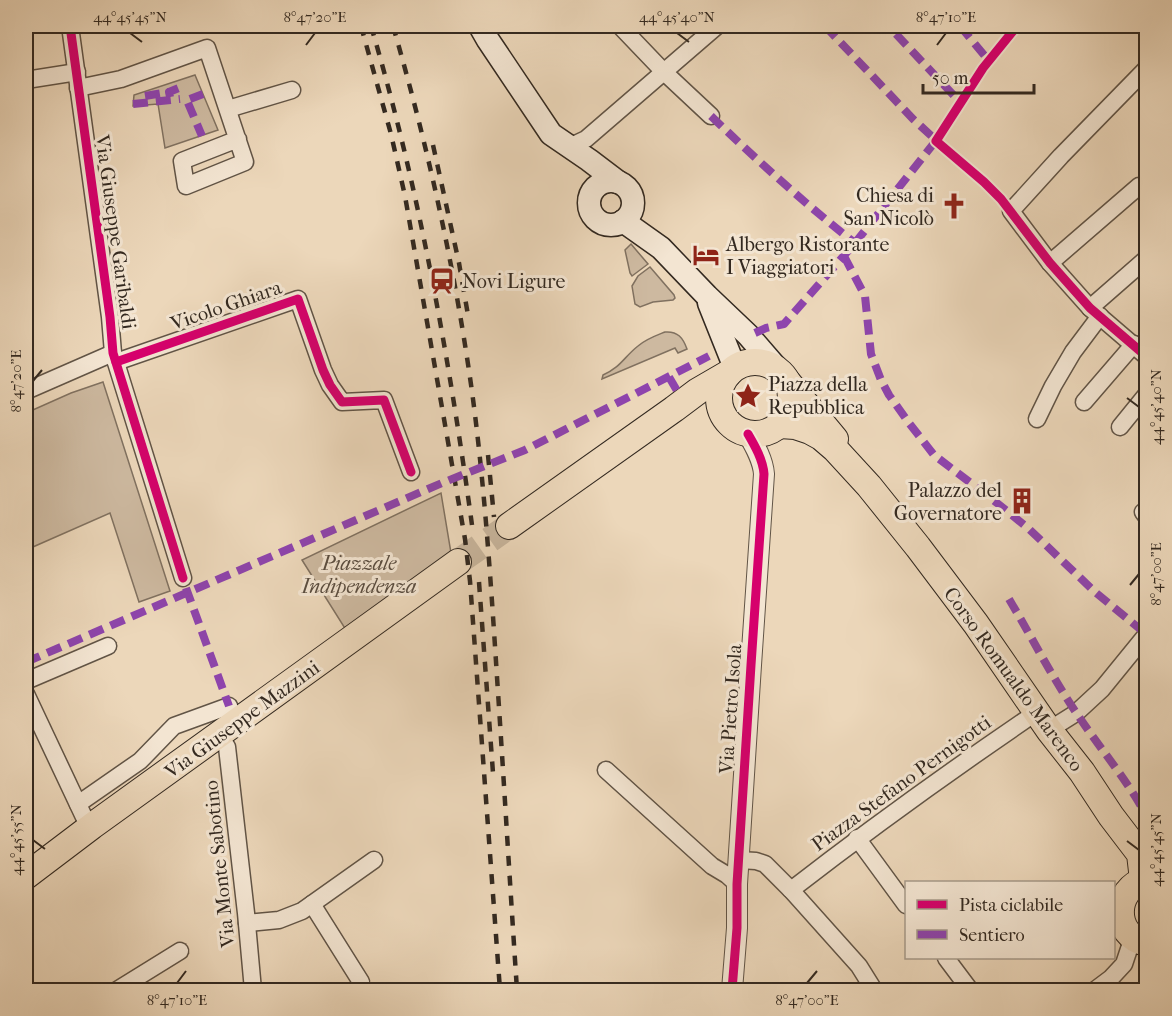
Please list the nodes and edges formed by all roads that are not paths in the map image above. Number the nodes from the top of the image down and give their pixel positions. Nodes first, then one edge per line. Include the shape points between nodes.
1 (70, 26) edge
2 (480, 26) edge
3 (620, 26) edge
4 (717, 26) edge
5 (1146, 69) edge
6 (664, 72) junction
7 (26, 80) edge
8 (77, 80) junction
9 (292, 90) dead end
10 (228, 110) junction
11 (711, 116) dead end
12 (238, 139) dead end
13 (571, 146) junction
14 (618, 182) junction
15 (1139, 186) dead end
16 (591, 192) junction
17 (628, 212) junction
18 (1146, 260) edge
19 (1050, 263) junction
20 (707, 296) junction
21 (1095, 312) junction
22 (1140, 350) edge
23 (115, 358) junction
24 (732, 370) junction
25 (783, 376) junction
26 (26, 391) edge
27 (1146, 395) edge
28 (1084, 402) dead end
29 (674, 409) junction
30 (720, 410) junction
31 (1037, 419) dead end
32 (780, 425) junction
33 (1120, 427) dead end
34 (748, 434) junction
35 (411, 472) dead end
36 (869, 486) junction
37 (509, 526) tunnel mouth
38 (458, 562) tunnel mouth
39 (183, 578) dead end
40 (1146, 635) edge
41 (108, 646) dead end
42 (26, 681) edge
43 (26, 694) edge
44 (1043, 721) junction
45 (227, 722) junction
46 (606, 770) dead end
47 (858, 838) junction
48 (374, 860) dead end
49 (739, 860) junction
50 (26, 876) edge
51 (1145, 880) edge
52 (737, 884) junction
53 (791, 890) junction
54 (905, 903) edge
55 (312, 904) junction
56 (247, 923) junction
57 (1140, 940) edge
58 (180, 951) dead end
59 (947, 959) edge
60 (361, 982) dead end
61 (117, 990) edge
62 (253, 990) edge
63 (732, 990) edge
64 (874, 990) edge
65 (970, 990) edge
66 (1095, 990) edge

1 - 8 street, Via Giuseppe Garibaldi
2 - 13 main road via 551,134
3 - 6 street
4 - 6 street
5 - 19 street via 1011,211
6 - 11 street
6 - 13 street via 586,139
7 - 8 street
8 - 10 street via 121,79 207,48
8 - 23 street, Via Giuseppe Garibaldi
9 - 10 street
10 - 12 street
13 - 14 main road
13 - 16 main road
14 - 16 main road via 602,182
14 - 17 main road via 629,190
15 - 19 street
16 - 17 main road via 589,207 596,219 613,225
17 - 20 main road, Corso Romualdo Marenco
18 - 21 street
19 - 21 street
20 - 24 main road, Corso Romualdo Marenco
20 - 25 main road, Corso Romualdo Marenco
21 - 22 street
21 - 31 street
22 - 28 street
23 - 26 street
23 - 35 street, Vicolo Ghiara via 298,299 330,385 342,402 384,400
23 - 39 street, Via Giuseppe Garibaldi
24 - 25 main road via 763,363
24 - 29 main road
24 - 30 main road via 720,387
25 - 32 main road via 791,399
25 - 36 main road, Corso Romualdo Marenco via 851,458
27 - 33 street
29 - 30 main road via 698,405
29 - 37 main road
30 - 34 main road via 731,426
32 - 34 main road via 765,433
32 - 36 main road, Corso Romualdo Marenco via 795,426 821,437
34 - 49 street, Via Pietro Isola via 764,474
36 - 44 main road, Corso Romualdo Marenco via 976,624
38 - 45 main road, Via Giuseppe Mazzini
40 - 44 street, Piazza Stefano Pernigotti via 1102,689 1076,713
41 - 42 street
43 - 45 street via 81,810 140,761 174,726
44 - 47 street, Piazza Stefano Pernigotti via 951,770
44 - 51 main road, Corso Romualdo Marenco via 1140,854
45 - 50 main road, Via Giuseppe Mazzini
45 - 56 street, Via Monte Sabotino
46 - 52 street
47 - 53 street, Piazza Stefano Pernigotti
47 - 54 street
48 - 55 street
49 - 52 street, Via Pietro Isola
49 - 53 street via 765,864
51 - 57 main road via 1127,892 1120,910 1126,930
52 - 63 street, Via Pietro Isola
53 - 64 street via 859,966
55 - 56 street via 279,920
55 - 60 street
56 - 62 street, Via Monte Sabotino
57 - 66 street via 1112,978
58 - 61 street
59 - 65 street

